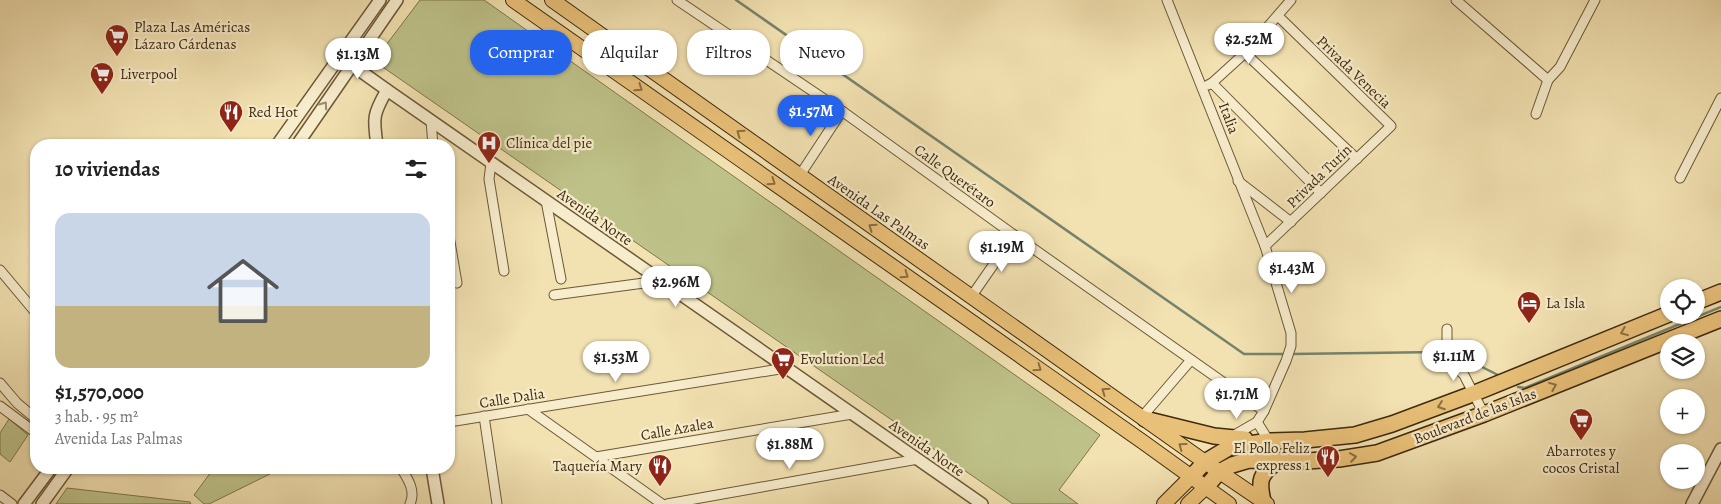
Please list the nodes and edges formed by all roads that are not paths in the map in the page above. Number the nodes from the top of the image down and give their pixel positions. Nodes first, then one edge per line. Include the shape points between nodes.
1 (380, 0) edge
2 (397, 0) edge
3 (513, 0) edge
4 (552, 0) edge
5 (676, 0) edge
6 (1167, 0) edge
7 (1292, 0) edge
8 (1456, 0) edge
9 (1595, 0) edge
10 (1278, 16) junction
11 (345, 51) junction
12 (1245, 53) junction
13 (352, 65) junction
14 (1548, 80) junction
15 (1212, 83) junction
16 (1202, 87) junction
17 (387, 90) junction
18 (1720, 101) edge
19 (842, 112) junction
20 (1536, 114) dead end
21 (431, 121) junction
22 (1391, 126) joint
23 (281, 139) edge
24 (301, 139) edge
25 (376, 139) edge
26 (432, 139) edge
27 (1357, 159) junction
28 (491, 162) junction
29 (800, 175) junction
30 (1680, 178) dead end
31 (1238, 181) junction
32 (1321, 193) junction
33 (546, 201) junction
34 (1291, 222) junction
35 (1014, 235) junction
36 (1266, 246) junction
37 (0, 270) edge
38 (455, 271) edge
39 (504, 271) dead end
40 (561, 279) dead end
41 (659, 281) junction
42 (457, 283) dead end
43 (1721, 292) edge
44 (554, 295) dead end
45 (971, 297) junction
46 (1705, 298) edge
47 (30, 306) edge
48 (1660, 318) edge
49 (1721, 319) edge
50 (1447, 329) dead end
51 (1191, 360) junction
52 (786, 368) junction
53 (0, 383) edge
54 (1475, 394) junction
55 (17, 403) junction
56 (0, 406) edge
57 (528, 409) junction
58 (1264, 412) junction
59 (9, 413) junction
60 (30, 414) edge
61 (852, 414) junction
62 (1484, 414) junction
63 (484, 416) junction
64 (1144, 418) junction
65 (455, 421) edge
66 (1257, 422) junction
67 (30, 429) edge
68 (1228, 439) junction
69 (1305, 440) junction
70 (1269, 441) junction
71 (1721, 449) edge
72 (596, 457) junction
73 (918, 459) junction
74 (1278, 461) junction
75 (1306, 461) junction
76 (1205, 462) junction
77 (1219, 472) junction
78 (46, 474) edge
79 (64, 474) edge
80 (405, 474) edge
81 (433, 474) edge
82 (1192, 476) junction
83 (1206, 487) junction
84 (0, 495) edge
85 (1265, 503) edge
86 (12, 504) edge
87 (24, 504) edge
88 (42, 504) edge
89 (410, 504) edge
90 (438, 504) edge
91 (497, 504) edge
92 (662, 504) edge
93 (667, 504) edge
94 (982, 504) edge
95 (1164, 504) edge
96 (1188, 504) edge
97 (1229, 504) edge
98 (1692, 504) edge

1 - 11 street
2 - 13 street
3 -> 82 main road
29 -> 4 main road, Avenida Las Palmas
5 - 19 street, Calle Querétaro
6 - 16 street, Italia
7 - 10 street
8 - 14 street
9 - 14 street via 1560,67
10 - 12 street
10 - 22 street, Privada Venecia
11 - 13 street, Avenida Norte
11 - 23 street
12 - 15 street
12 - 27 street
13 - 17 street, Avenida Norte
24 -> 13 street
14 - 20 street
15 - 16 street
15 - 32 street
16 - 31 street, Italia
17 - 21 street, Avenida Norte
17 - 25 street via 373,120
18 - 30 street
19 - 29 street
19 - 35 street, Calle Querétaro
21 - 26 street
21 - 28 street, Avenida Norte
22 - 27 street, Privada Turín
27 - 32 street, Privada Turín
28 - 33 street, Avenida Norte
28 - 39 street via 490,179
45 -> 29 main road, Avenida Las Palmas
31 - 34 street
31 - 36 street, Italia
32 - 34 street, Privada Turín
33 - 40 street
33 - 41 street, Avenida Norte
34 - 36 street, Privada Turín
35 - 45 street
35 - 51 street, Calle Querétaro
36 - 58 street, Italia via 1291,333 1291,346
37 - 47 street
38 - 42 street
41 - 44 street
41 - 52 street, Avenida Norte
43 - 46 highway
64 -> 45 main road, Avenida Las Palmas
48 -> 54 highway, Boulevard de las Islas
62 -> 49 highway, Boulevard de las Islas
50 - 54 street via 1447,359 1464,375
51 - 58 street, Calle Querétaro
51 - 64 street
52 - 57 street, Calle Dalia
52 - 61 street, Avenida Norte
53 - 55 street
54 - 62 street
54 -> 69 highway, Boulevard de las Islas via 1355,435
55 - 59 street
55 - 60 street
56 - 59 street
57 - 63 street, Calle Dalia
57 - 72 street
58 - 66 street
59 - 67 street
61 - 72 street, Calle Azalea
61 - 73 street, Avenida Norte
75 -> 62 highway, Boulevard de las Islas via 1377,454
63 - 65 street, Calle Dalia
63 - 91 street
64 - 68 highway
76 -> 64 main road, Avenida Las Palmas
66 - 68 street
66 - 70 street
68 - 70 highway
69 - 70 highway, Boulevard de las Islas
69 - 75 highway
70 - 76 highway, Boulevard de las Islas via 1230,447
71 - 98 street
72 - 92 street
73 - 93 street
73 - 94 street, Avenida Norte
74 - 75 highway, Boulevard de las Islas
74 - 77 highway, Boulevard de las Islas via 1249,460
74 - 85 highway via 1261,477 1259,487
76 - 77 main road, Avenida Las Palmas
76 - 82 highway, Boulevard de las Islas
77 - 83 highway
77 - 85 main road, Avenida Las Palmas
78 - 87 street
79 - 88 street
80 - 89 street via 413,495
81 - 90 street
82 - 83 main road
82 - 95 main road
83 - 96 main road
83 - 97 main road
84 - 86 street

